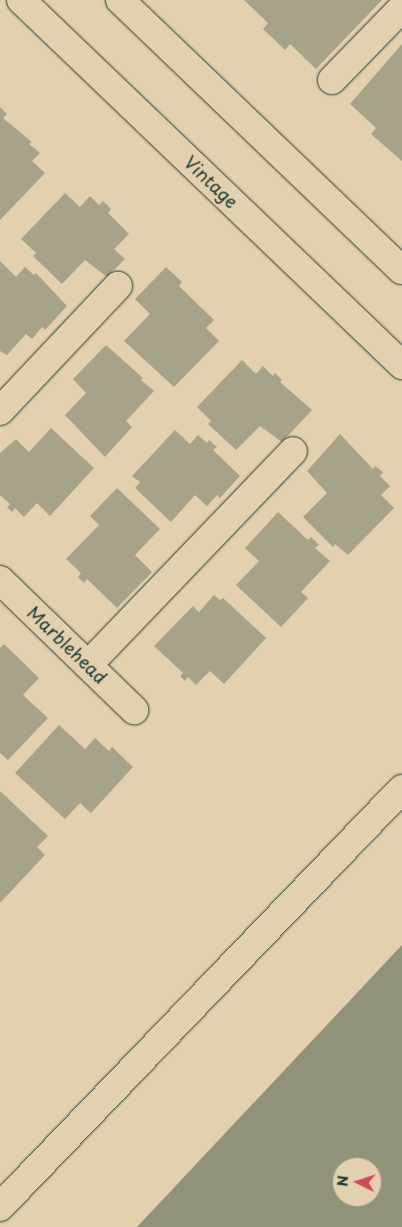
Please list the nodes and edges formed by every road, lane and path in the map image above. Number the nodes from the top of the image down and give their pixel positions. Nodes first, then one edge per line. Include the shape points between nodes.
1 (21, 0) edge
2 (120, 0) edge
3 (402, 8) edge
4 (332, 80) dead end
5 (402, 270) edge
6 (118, 286) dead end
7 (402, 365) edge
8 (0, 411) edge
9 (293, 451) dead end
10 (0, 580) edge
11 (88, 665) junction
12 (134, 710) dead end
13 (402, 789) edge
14 (0, 1207) edge

1 - 7 street, Vintage
2 - 5 street
3 - 4 street
6 - 8 street
9 - 11 street
10 - 11 street, Marblehead
11 - 12 street, Marblehead
13 - 14 street

